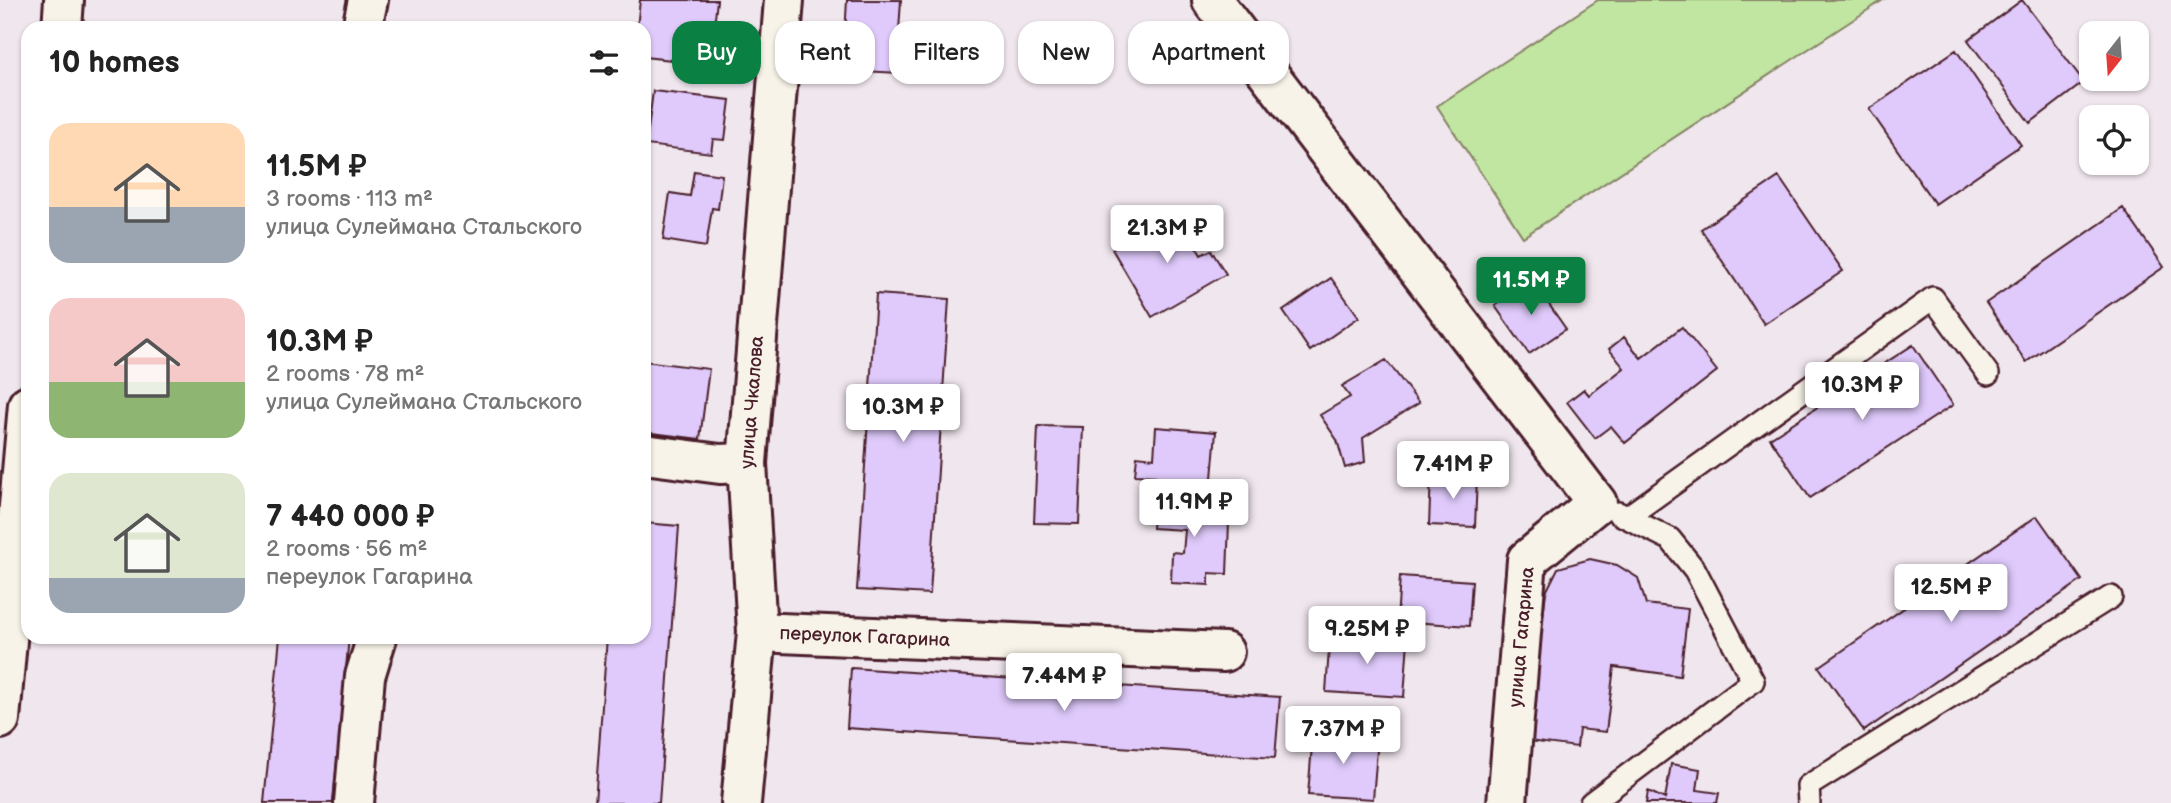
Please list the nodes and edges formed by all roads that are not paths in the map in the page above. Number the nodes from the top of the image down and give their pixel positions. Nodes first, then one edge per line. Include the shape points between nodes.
1 (64, 0) edge
2 (368, 0) edge
3 (784, 0) edge
4 (1212, 0) edge
5 (62, 21) edge
6 (364, 21) edge
7 (1988, 374) dead end
8 (651, 455) edge
9 (747, 463) junction
10 (21, 484) edge
11 (1612, 510) junction
12 (2111, 597) dead end
13 (757, 632) junction
14 (375, 644) edge
15 (1224, 652) dead end
16 (0, 719) edge
17 (354, 803) edge
18 (741, 803) edge
19 (1507, 803) edge
20 (1591, 803) edge
21 (1809, 803) edge

1 - 5 street
2 - 6 street
3 - 9 street, улица Чкалова
4 - 11 street
7 - 11 lane via 1933,298
8 - 9 street
9 - 13 street, улица Чкалова
10 - 16 street
11 - 19 street, улица Гагарина via 1527,559
11 - 20 lane via 1670,539 1695,570 1753,681
12 - 21 lane via 1808,786
13 - 15 street, переулок Гагарина
13 - 18 street, улица Чкалова
14 - 17 street via 365,676

